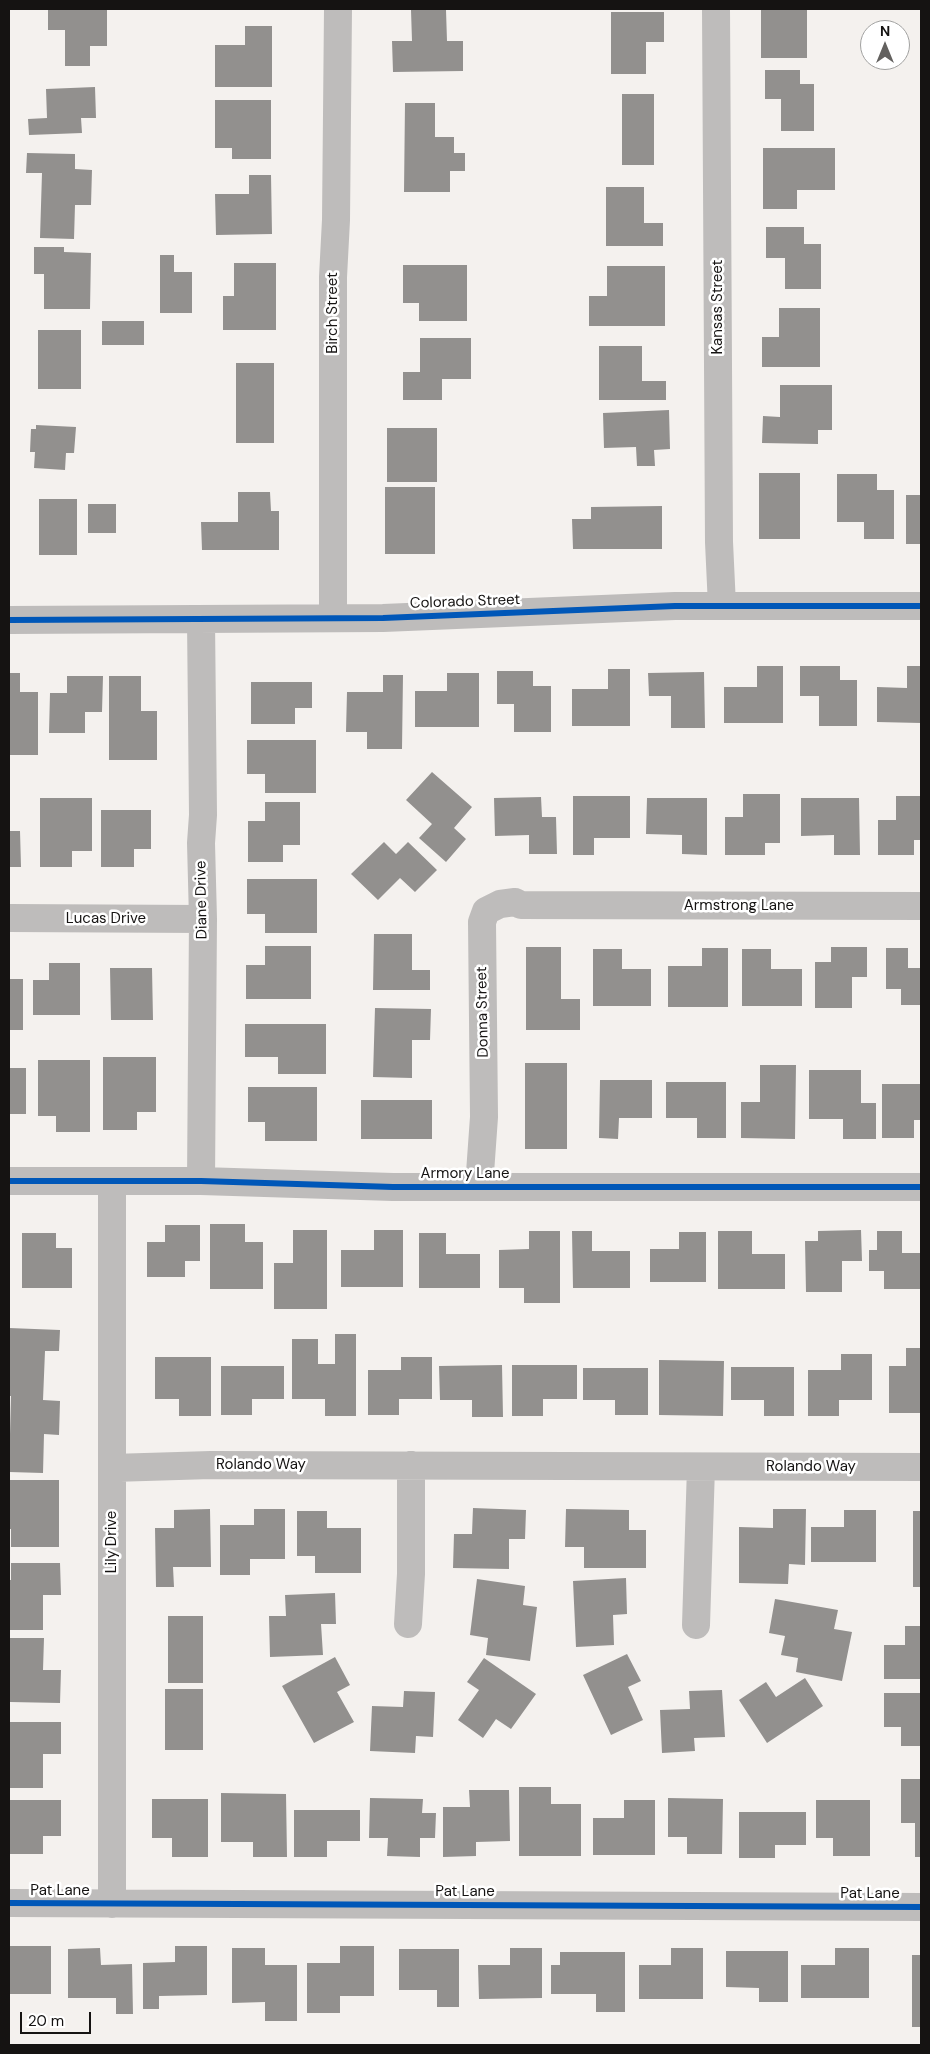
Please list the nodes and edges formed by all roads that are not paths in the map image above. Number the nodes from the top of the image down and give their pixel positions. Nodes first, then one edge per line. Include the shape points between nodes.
1 (338, 9) edge
2 (716, 9) edge
3 (722, 606) junction
4 (921, 606) edge
5 (333, 618) junction
6 (9, 620) edge
7 (201, 620) junction
8 (557, 905) joint
9 (921, 906) edge
10 (9, 918) edge
11 (203, 919) junction
12 (9, 1181) edge
13 (112, 1181) junction
14 (201, 1181) junction
15 (479, 1187) junction
16 (921, 1187) edge
17 (411, 1465) junction
18 (701, 1466) junction
19 (921, 1466) edge
20 (112, 1468) junction
21 (408, 1624) dead end
22 (696, 1625) dead end
23 (9, 1903) edge
24 (112, 1904) junction
25 (921, 1906) edge

1 - 5 street, Birch Street via 333,277
2 - 3 street, Kansas Street
3 - 4 street, Colorado Street
3 - 5 street, Colorado Street
5 - 7 street, Colorado Street
6 - 7 street, Colorado Street
7 - 11 street, Diane Drive
8 - 9 street, Armstrong Lane
8 - 15 street, Donna Street via 500,904 486,911 482,922 484,1117
10 - 11 street, Lucas Drive
11 - 14 street, Diane Drive
12 - 13 street, Armory Lane
13 - 14 street, Armory Lane
13 - 20 street, Lily Drive
14 - 15 street, Armory Lane
15 - 16 street, Armory Lane
17 - 18 street, Rolando Way
17 - 20 street, Rolando Way
17 - 21 street
18 - 19 street, Rolando Way
18 - 22 street
20 - 24 street, Lily Drive
23 - 24 street, Pat Lane
24 - 25 street, Pat Lane

